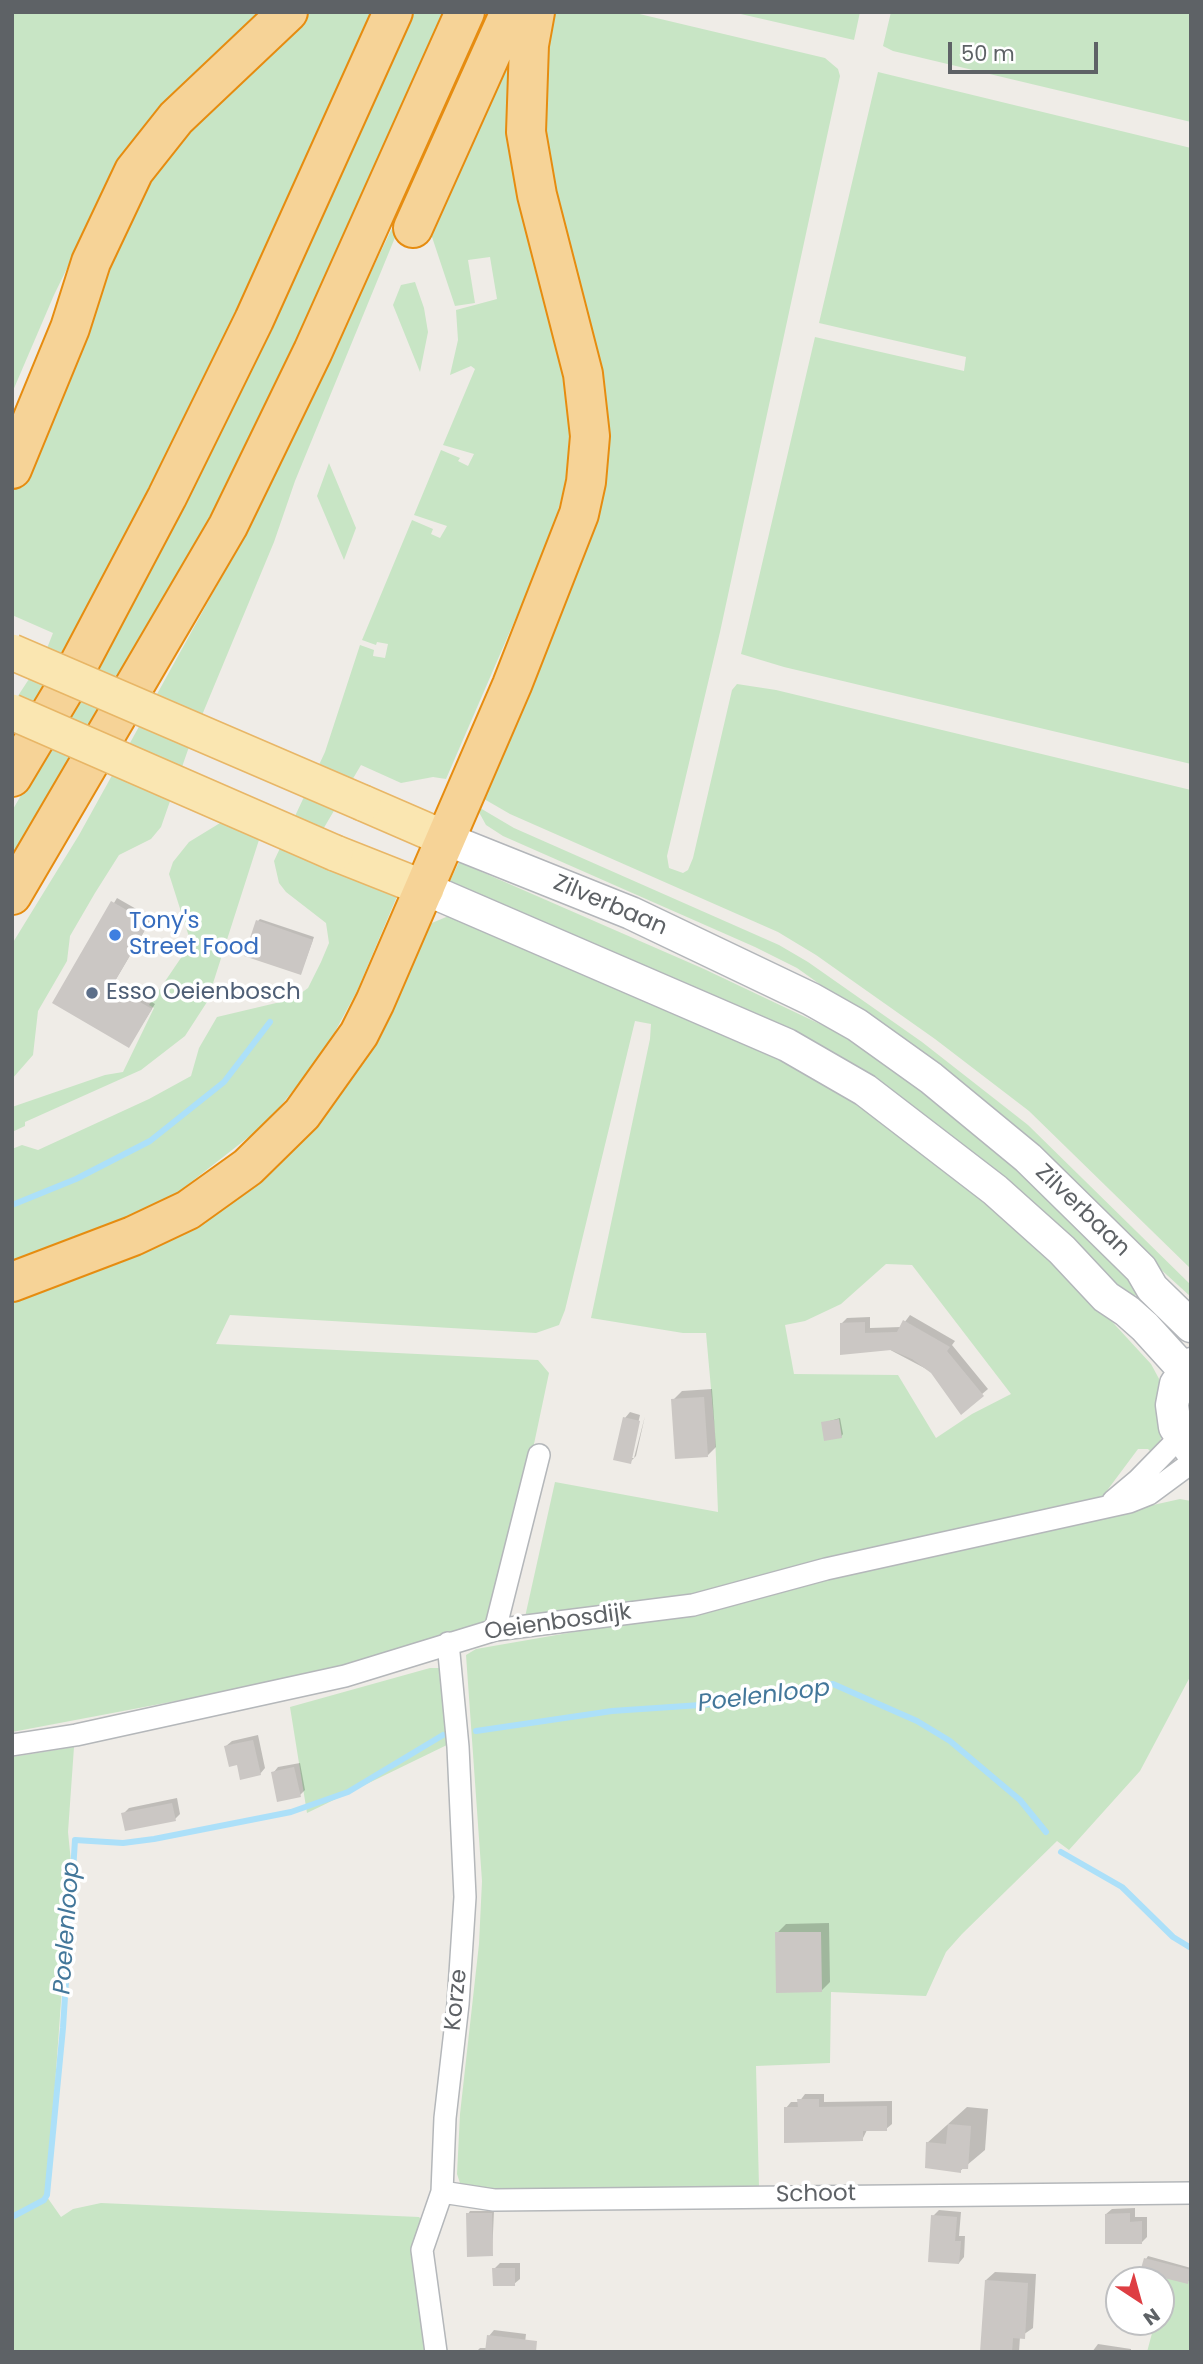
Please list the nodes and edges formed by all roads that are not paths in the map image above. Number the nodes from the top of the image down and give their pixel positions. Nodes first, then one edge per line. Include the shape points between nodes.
1 (288, 12) edge
2 (393, 12) edge
3 (465, 12) edge
4 (510, 12) edge
5 (536, 12) edge
6 (413, 228) dead end
7 (12, 469) edge
8 (12, 652) edge
9 (12, 712) edge
10 (12, 777) edge
11 (446, 839) junction
12 (426, 888) junction
13 (12, 895) edge
14 (1141, 1269) junction
15 (12, 1282) edge
16 (1191, 1308) edge
17 (1191, 1326) edge
18 (1187, 1379) edge
19 (1188, 1443) edge
20 (539, 1454) dead end
21 (495, 1630) junction
22 (448, 1643) junction
23 (12, 1745) edge
24 (442, 2192) junction
25 (1191, 2193) edge
26 (436, 2352) edge

1 - 7 highway via 169,126 123,190 90,262 70,328
2 - 10 highway via 254,320 167,497 73,675
3 - 13 highway via 313,351 228,526
4 - 6 highway
5 - 11 highway via 529,45 526,132 589,409 586,482 563,559
8 - 11 main road, Zilverbaan, bridge
9 - 12 main road, Zilverbaan, bridge
11 - 12 highway
11 - 14 main road, Zilverbaan via 631,913 857,1025 931,1078 1028,1158
12 - 15 highway via 359,1034 315,1097 268,1149 208,1197 162,1224
12 - 18 main road, Zilverbaan via 788,1045 865,1090 995,1189 1106,1297 1128,1311
14 - 16 main road, Zilverbaan via 1161,1279
14 - 17 main road, Zilverbaan via 1152,1288
18 - 19 main road
19 - 21 street, Oeienbosdijk via 1105,1507 826,1569 693,1605
20 - 21 street
21 - 22 street, Oeienbosdijk
22 - 23 street, Oeienbosdijk via 345,1676
22 - 24 street, Korze via 465,1897
24 - 25 street, Schoot via 494,2200
24 - 26 street, Korze via 422,2250

